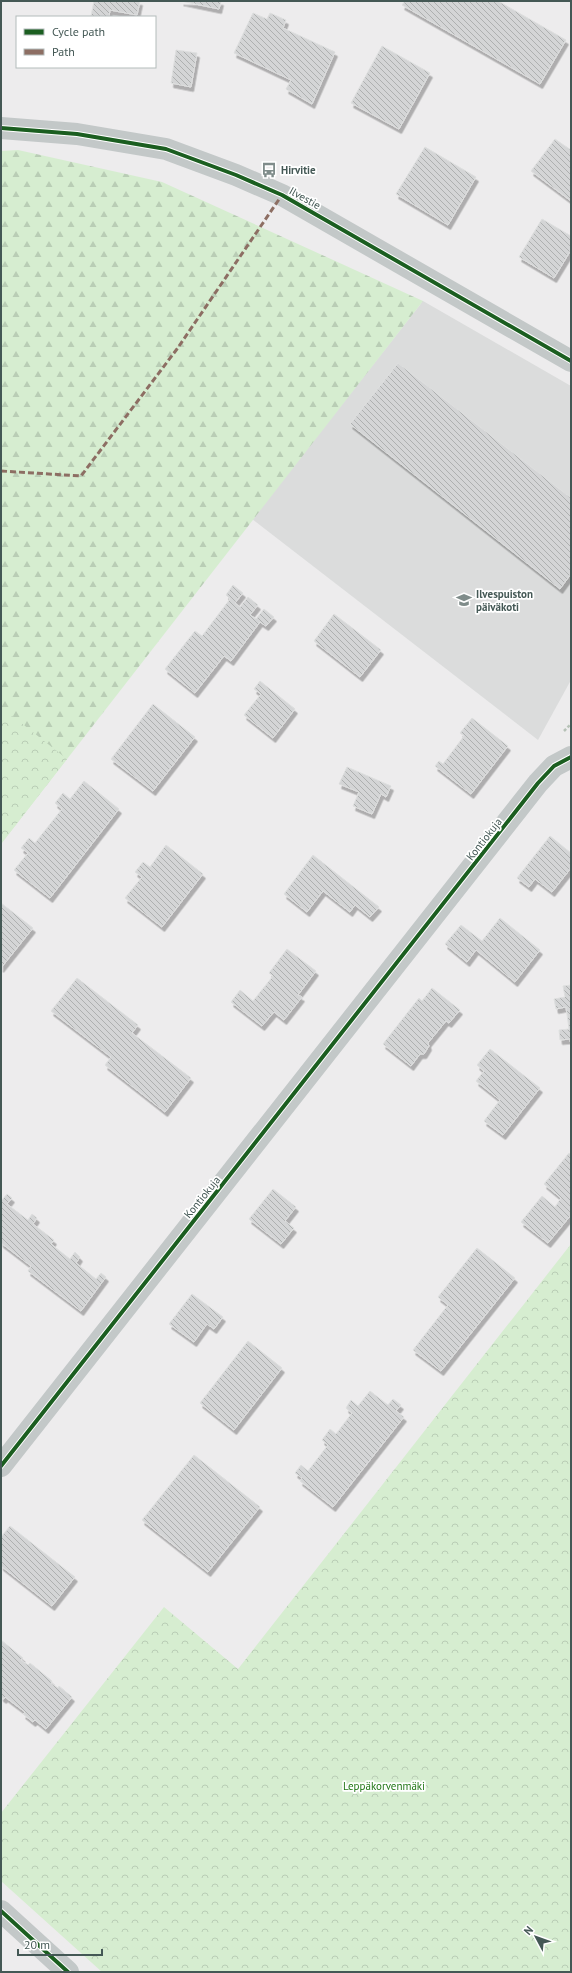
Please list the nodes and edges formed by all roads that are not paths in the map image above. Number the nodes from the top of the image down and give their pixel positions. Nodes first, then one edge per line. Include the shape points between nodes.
1 (1, 128) edge
2 (571, 361) edge
3 (571, 757) edge
4 (1, 1466) edge
5 (1, 1911) edge
6 (68, 1972) edge

1 - 2 street, Ilvestie via 77,134 166,149 236,175 282,195
3 - 4 street, Kontiokuja via 554,766 538,783
5 - 6 street

